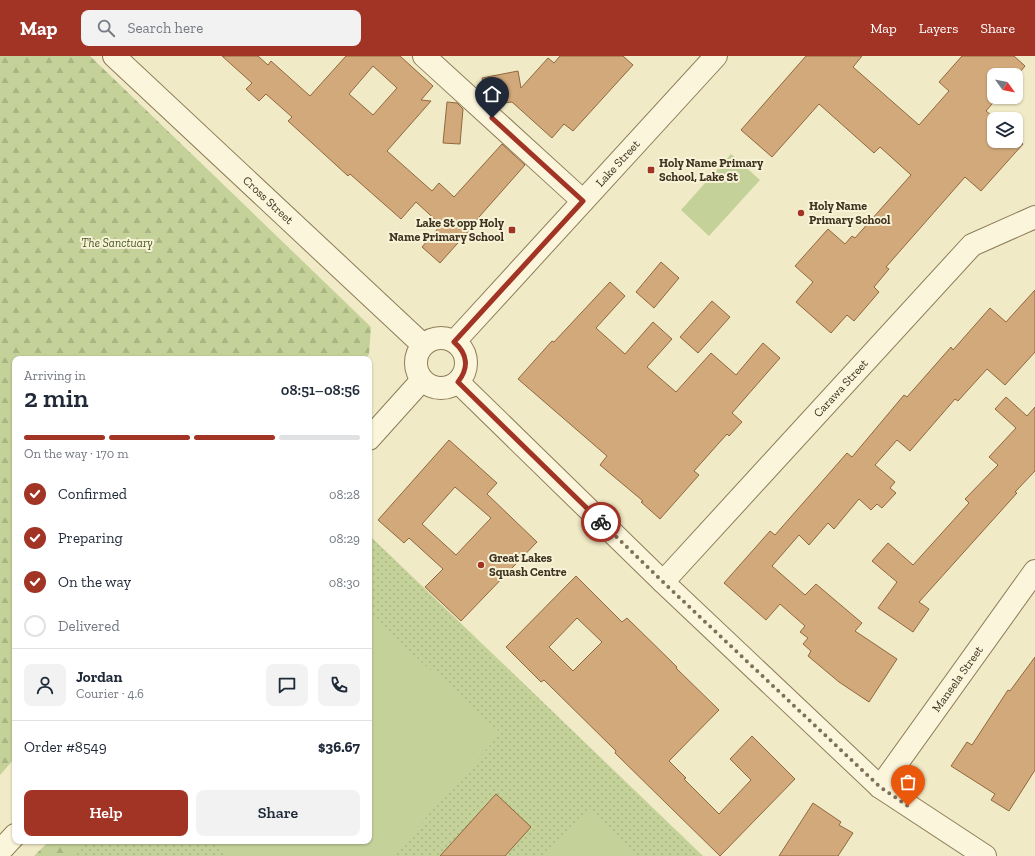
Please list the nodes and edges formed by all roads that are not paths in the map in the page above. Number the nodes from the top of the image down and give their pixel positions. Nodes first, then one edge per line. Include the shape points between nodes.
1 (114, 56) edge
2 (424, 56) edge
3 (716, 56) edge
4 (583, 201) junction
5 (1035, 217) edge
6 (454, 342) junction
7 (423, 345) junction
8 (422, 380) junction
9 (458, 382) junction
10 (372, 436) edge
11 (1035, 571) edge
12 (663, 582) junction
13 (880, 787) junction
14 (12, 838) edge
15 (0, 851) edge
16 (984, 856) edge

1 - 7 street, Cross Street
2 - 4 street
3 - 4 street, Lake Street
4 - 6 street, Lake Street
5 - 12 street, Carawa Street via 972,245
6 - 7 street via 438,338
6 - 9 street via 464,353 466,361
7 - 8 street via 416,358 416,366
8 - 9 street via 435,388 451,386
8 - 10 street
9 - 12 street
11 - 13 street, Maneela Street
12 - 13 street
13 - 16 street
14 - 15 street

